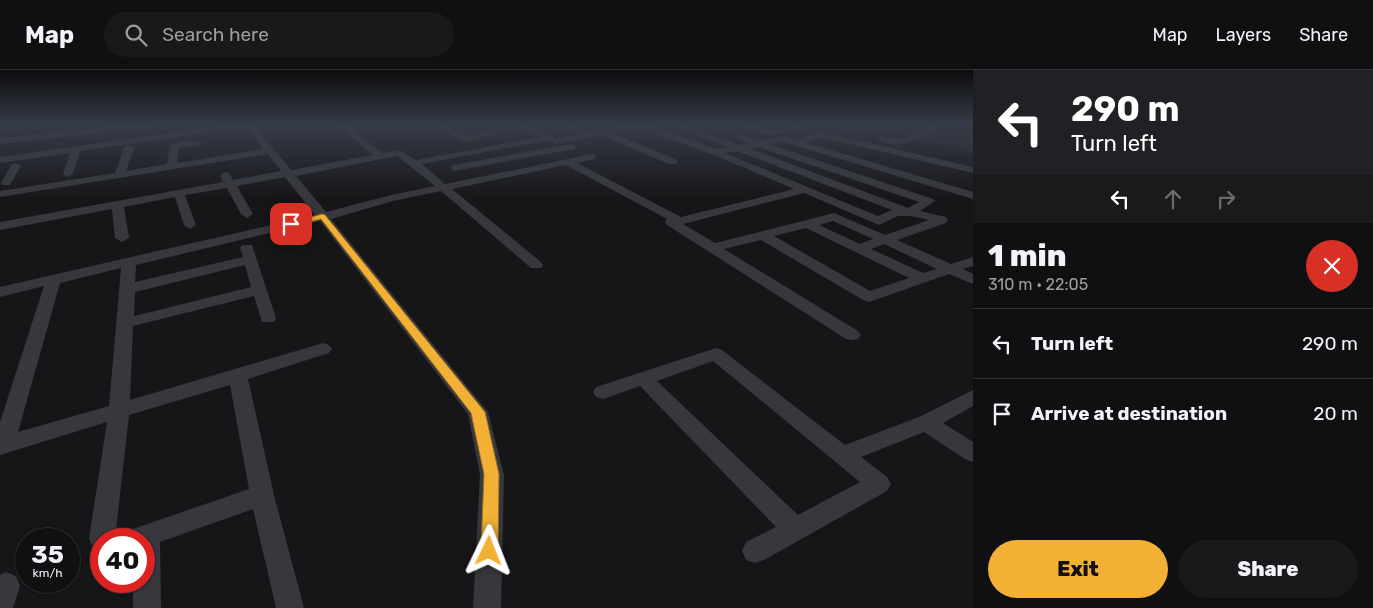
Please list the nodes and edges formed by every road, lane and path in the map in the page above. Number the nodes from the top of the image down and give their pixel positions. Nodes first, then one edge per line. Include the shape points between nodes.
1 (69, 149) edge
2 (83, 149) edge
3 (129, 149) edge
4 (175, 149) edge
5 (372, 149) edge
6 (493, 149) edge
7 (558, 149) edge
8 (575, 149) edge
9 (642, 149) edge
10 (683, 149) edge
11 (707, 149) edge
12 (721, 149) edge
13 (747, 149) edge
14 (773, 149) edge
15 (819, 149) edge
16 (883, 149) edge
17 (76, 150) joint
18 (271, 151) joint
19 (715, 152) junction
20 (696, 154) dead end
21 (381, 156) junction
22 (441, 158) junction
23 (0, 160) edge
24 (568, 162) junction
25 (673, 162) dead end
26 (414, 163) junction
27 (16, 166) dead end
28 (172, 166) junction
29 (221, 168) dead end
30 (454, 168) junction
31 (121, 170) junction
32 (973, 170) edge
33 (288, 173) junction
34 (68, 174) junction
35 (471, 181) junction
36 (3, 184) edge
37 (230, 184) junction
38 (444, 186) junction
39 (804, 190) junction
40 (179, 193) junction
41 (0, 194) edge
42 (973, 196) edge
43 (118, 205) junction
44 (909, 212) junction
45 (247, 214) dead end
46 (322, 216) junction
47 (679, 221) junction
48 (806, 224) junction
49 (190, 225) dead end
50 (0, 226) edge
51 (243, 236) junction
52 (762, 236) junction
53 (122, 238) dead end
54 (884, 240) junction
55 (712, 248) junction
56 (858, 248) junction
57 (250, 259) junction
58 (973, 261) edge
59 (129, 263) junction
60 (536, 265) dead end
61 (950, 270) junction
62 (923, 279) junction
63 (53, 280) junction
64 (973, 280) edge
65 (127, 289) junction
66 (259, 290) junction
67 (0, 292) edge
68 (268, 318) dead end
69 (125, 323) junction
70 (852, 335) dead end
71 (323, 349) dead end
72 (238, 377) junction
73 (643, 378) junction
74 (603, 392) dead end
75 (973, 397) edge
76 (120, 410) junction
77 (926, 423) junction
78 (2, 445) edge
79 (973, 453) edge
80 (842, 455) junction
81 (262, 495) junction
82 (104, 528) edge
83 (795, 529) junction
84 (155, 532) edge
85 (754, 551) dead end
86 (146, 593) edge
87 (147, 608) edge
88 (290, 608) edge
89 (487, 608) edge

1 - 23 street
2 - 17 street
3 - 31 street
4 - 28 street
5 - 21 street
6 - 22 street
7 - 30 street
8 - 24 street via 592,157
9 - 25 street
10 - 20 street
11 - 19 street
12 - 19 street
13 - 44 street
14 - 44 street via 929,201
15 - 42 street
16 - 32 street
17 - 34 street
18 - 28 street
18 - 33 street
19 - 39 street
21 - 26 street via 399,152
21 - 33 street
22 - 26 street
22 - 30 street
24 - 35 street
24 - 47 street
26 - 38 street
27 - 36 street
28 - 31 street
29 - 37 street
30 - 35 street
31 - 34 street
31 - 41 street
33 - 37 street
33 - 46 street
34 - 36 street
35 - 38 street
37 - 40 street
37 - 45 street
38 - 46 street
38 - 60 street
39 - 44 street via 879,221 896,212
39 - 47 street
40 - 43 street
40 - 49 street
43 - 50 street
43 - 53 street
44 - 54 street via 942,220
46 - 51 street
46 - 89 street via 478,412 492,474
47 - 55 street via 671,222
48 - 52 street
48 - 54 street via 834,217
48 - 56 street
51 - 57 street
51 - 59 street
52 - 55 street
52 - 62 street via 869,296
54 - 56 street
54 - 61 street
55 - 70 street
56 - 62 street
57 - 65 street
57 - 66 street
58 - 61 street
59 - 63 street
59 - 65 street
61 - 62 street
61 - 64 street
63 - 67 street
63 - 78 street
65 - 69 street
66 - 68 street
66 - 69 street
69 - 76 street
71 - 72 street
72 - 76 street
72 - 81 street
73 - 74 street
73 - 80 street via 716,354
73 - 83 street
75 - 77 street
76 - 78 street
76 - 82 street
77 - 79 street
77 - 80 street
80 - 83 street via 878,484
81 - 84 street
81 - 88 street
83 - 85 street
86 - 87 street

